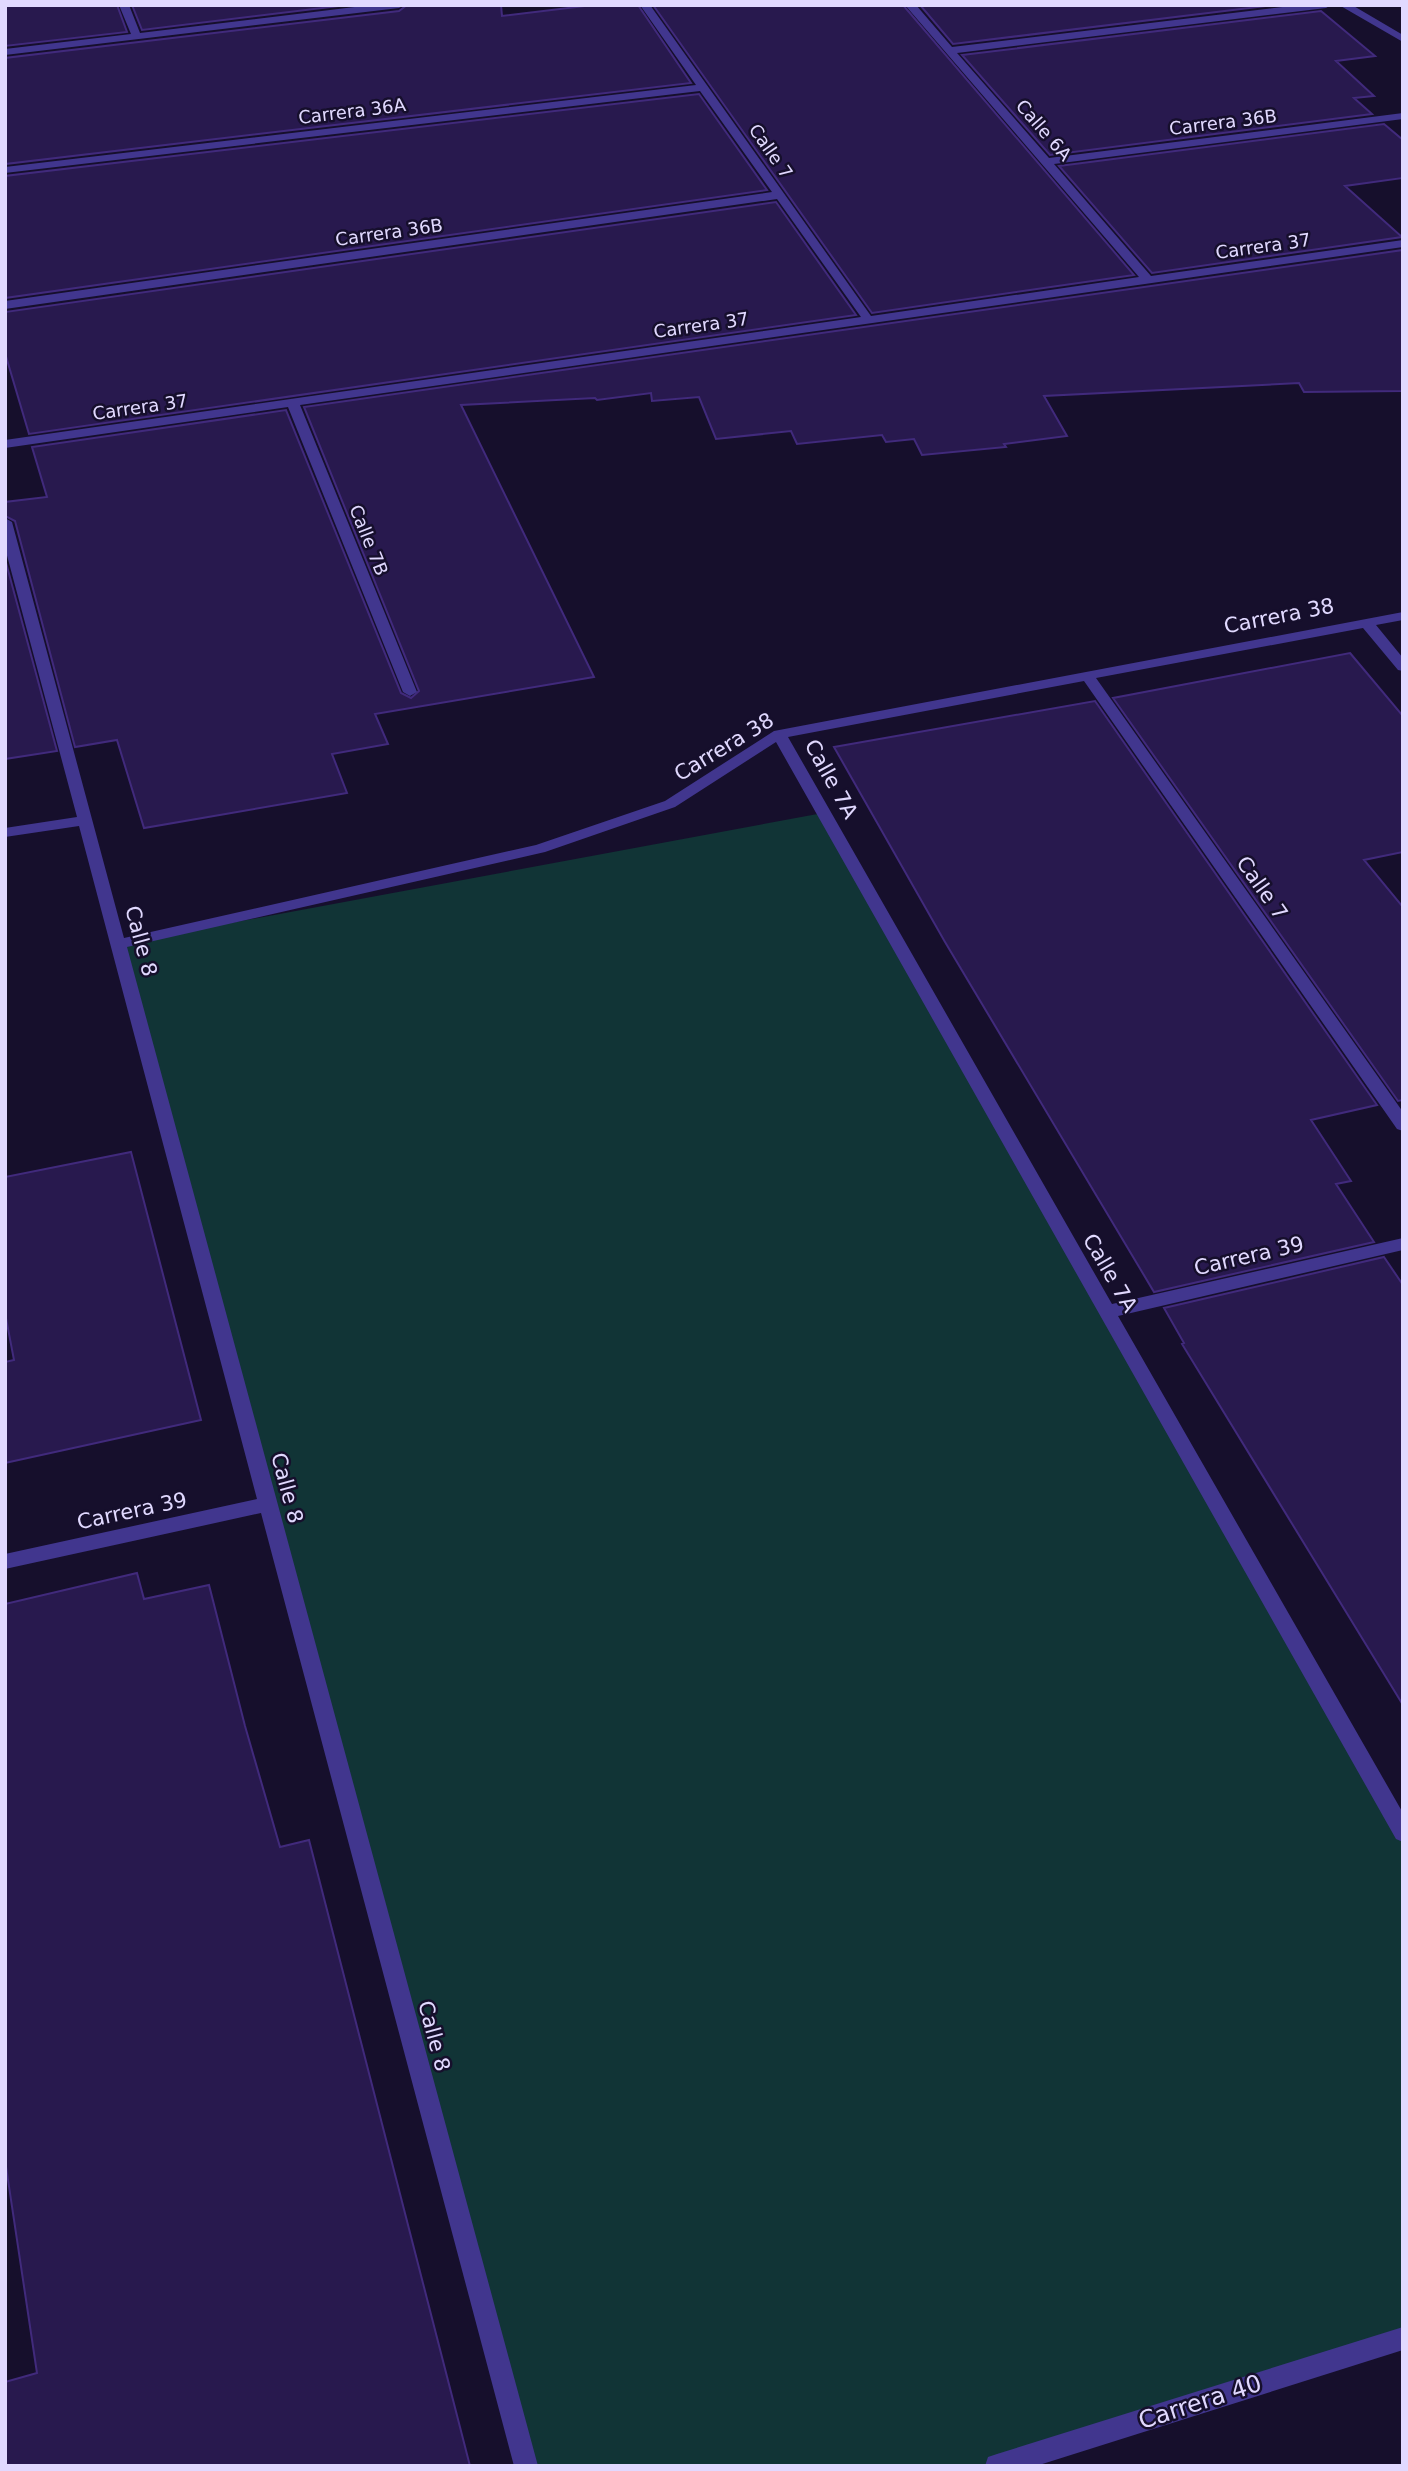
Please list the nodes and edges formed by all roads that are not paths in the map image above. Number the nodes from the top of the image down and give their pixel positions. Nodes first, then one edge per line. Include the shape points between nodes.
1 (124, 5) edge
2 (399, 5) edge
3 (645, 5) edge
4 (910, 5) edge
5 (1326, 5) edge
6 (1344, 5) edge
7 (386, 6) edge
8 (137, 37) junction
9 (1403, 39) edge
10 (950, 51) junction
11 (5, 52) edge
12 (703, 87) junction
13 (1403, 116) edge
14 (1047, 162) junction
15 (5, 170) edge
16 (778, 195) junction
17 (1403, 243) edge
18 (1148, 280) junction
19 (5, 305) edge
20 (867, 318) junction
21 (293, 403) junction
22 (5, 444) edge
23 (5, 523) edge
24 (1403, 616) edge
25 (1366, 622) junction
26 (1403, 667) edge
27 (1086, 674) junction
28 (410, 692) dead end
29 (779, 734) junction
30 (85, 820) junction
31 (5, 833) edge
32 (118, 944) junction
33 (1403, 1125) edge
34 (1403, 1244) edge
35 (1106, 1312) junction
36 (268, 1504) junction
37 (5, 1562) edge
38 (1403, 1833) edge
39 (1403, 2337) edge
40 (526, 2466) edge
41 (997, 2466) edge

1 - 8 street
2 - 7 street
3 - 12 street, Calle 7
4 - 10 street, Calle 6A
5 - 10 street
6 - 9 street
7 - 8 street
8 - 11 street
10 - 14 street, Calle 6A
12 - 15 street, Carrera 36A
12 - 16 street, Calle 7
13 - 14 street, Carrera 36B
14 - 18 street, Calle 6A
16 - 19 street, Carrera 36B
16 - 20 street, Calle 7
17 - 18 street, Carrera 37
18 - 20 street, Carrera 37
20 - 21 street, Carrera 37
21 - 22 street, Carrera 37
21 - 28 street, Calle 7B
23 - 30 street, Calle 8
24 - 25 street, Carrera 38
25 - 26 street
25 - 27 street, Carrera 38
27 - 29 street, Carrera 38
27 - 33 street, Calle 7
29 - 32 street, Carrera 38 via 670,804 540,849
29 - 35 street, Calle 7A
30 - 31 street
30 - 32 street, Calle 8
32 - 36 street, Calle 8
34 - 35 street, Carrera 39
35 - 38 street, Calle 7A
36 - 37 street, Carrera 39
36 - 40 street, Calle 8
39 - 41 street, Carrera 40

